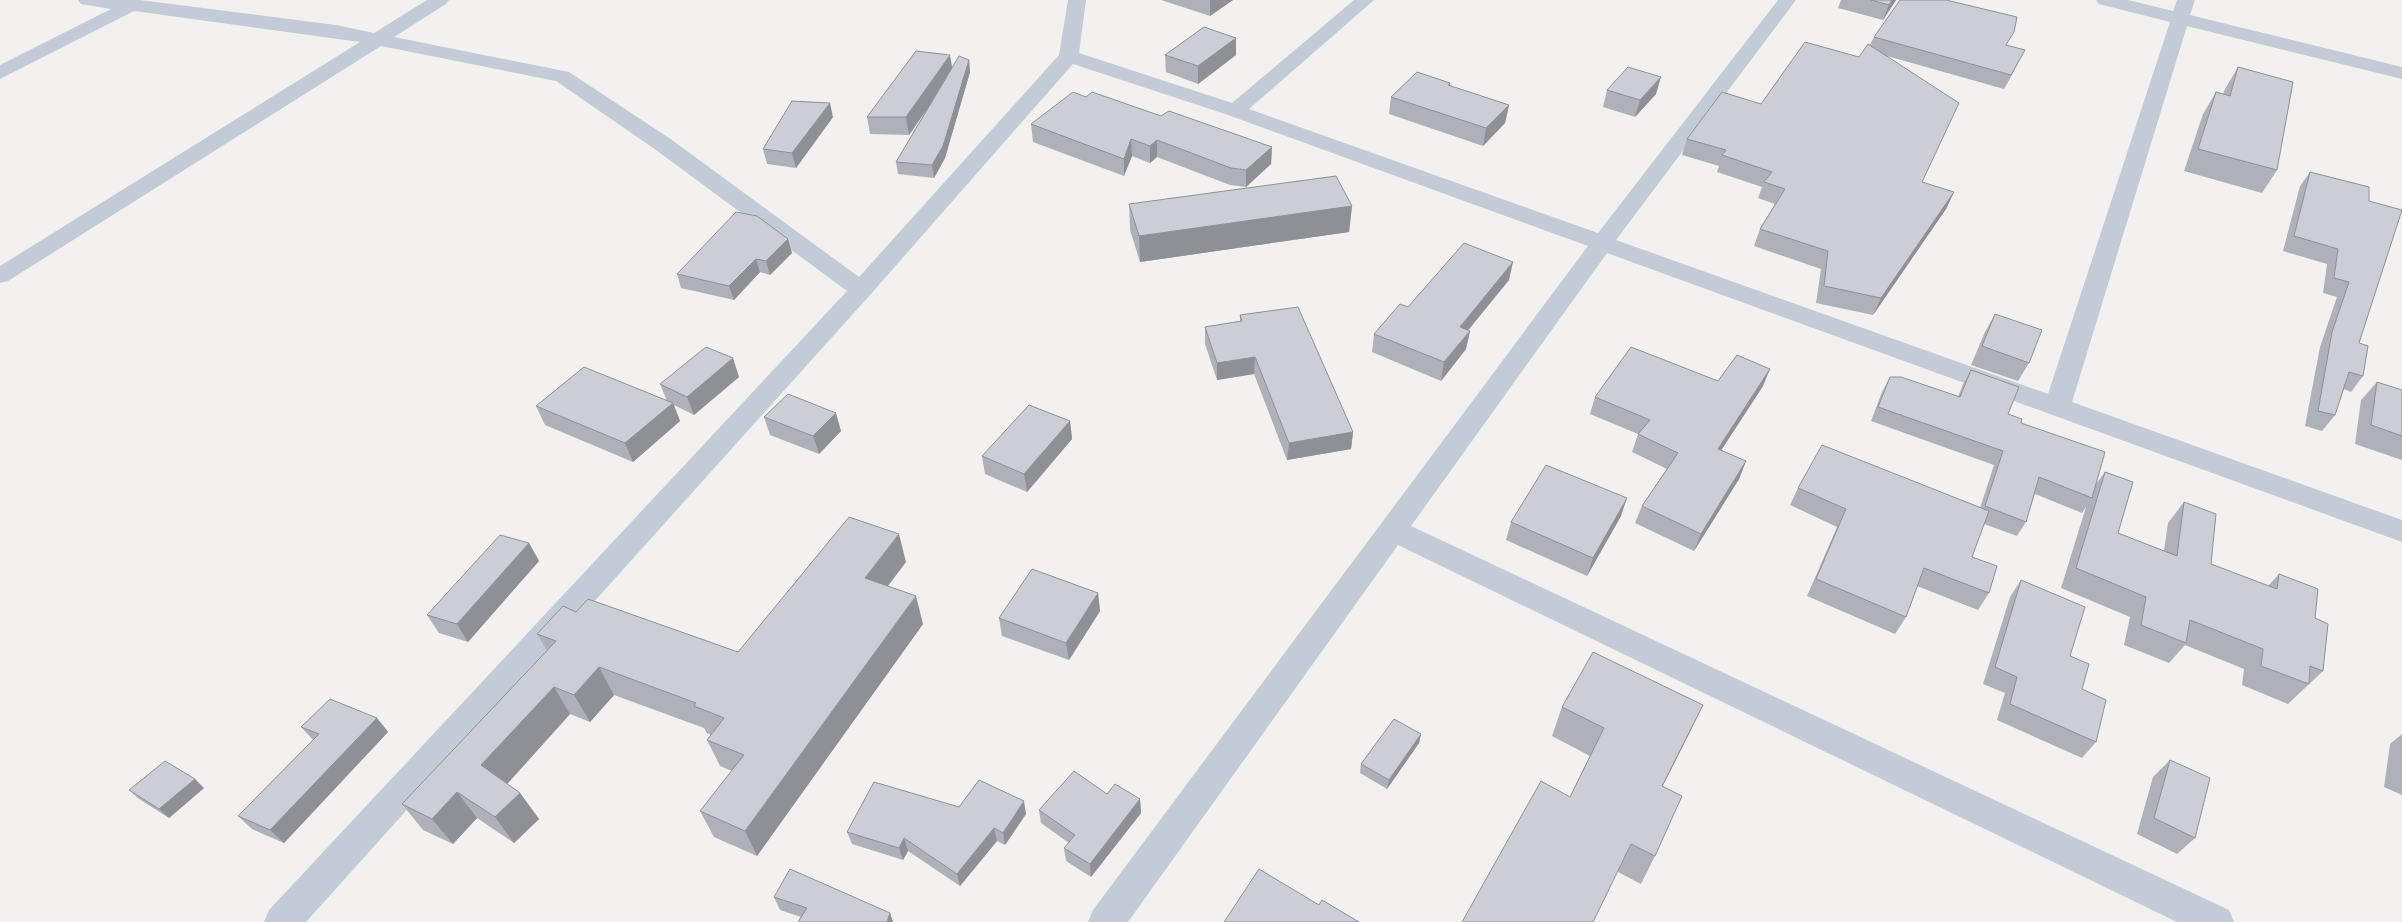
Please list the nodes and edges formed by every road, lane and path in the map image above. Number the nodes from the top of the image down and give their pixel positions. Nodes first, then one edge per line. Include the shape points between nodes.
1 (88, 0) edge
2 (440, 0) edge
3 (1077, 0) edge
4 (1365, 0) edge
5 (1787, 0) edge
6 (2105, 0) edge
7 (137, 3) edge
8 (2183, 9) edge
9 (379, 39) junction
10 (1070, 56) junction
11 (0, 73) edge
12 (2402, 73) edge
13 (1235, 111) junction
14 (1602, 243) junction
15 (0, 276) edge
16 (861, 290) junction
17 (2057, 407) junction
18 (1393, 530) junction
19 (2402, 531) edge
20 (282, 922) edge
21 (1106, 922) edge
22 (2216, 922) edge

1 - 7 street
2 - 9 street
3 - 10 street
4 - 13 street
5 - 14 street
6 - 8 street
7 - 9 street
7 - 11 street
8 - 12 street
8 - 17 street
9 - 15 street
9 - 16 street via 562,76 664,145
10 - 13 street
10 - 16 street
13 - 14 street
14 - 17 street
14 - 18 street
16 - 20 street
17 - 19 street
18 - 21 street
18 - 22 street

